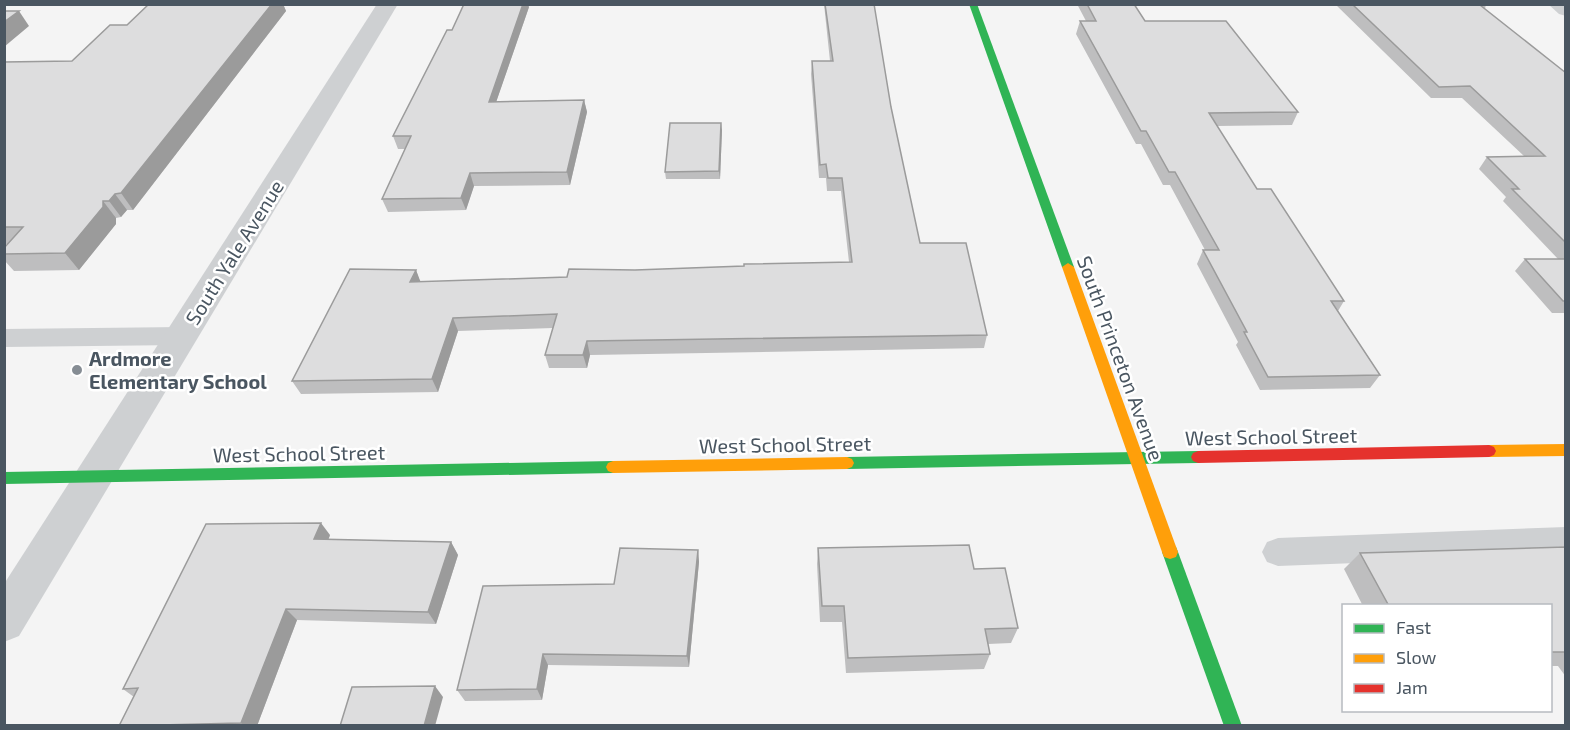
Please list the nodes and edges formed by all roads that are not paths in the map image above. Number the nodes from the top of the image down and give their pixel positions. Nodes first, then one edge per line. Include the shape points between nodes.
1 (388, 4) edge
2 (973, 4) edge
3 (1558, 4) edge
4 (1566, 10) edge
5 (182, 336) junction
6 (4, 338) edge
7 (1566, 450) edge
8 (1137, 458) junction
9 (95, 477) junction
10 (4, 478) edge
11 (1566, 541) edge
12 (1278, 552) dead end
13 (4, 622) edge
14 (1233, 726) edge

1 - 5 street, South Yale Avenue
2 - 8 street, South Princeton Avenue
3 - 4 street
5 - 6 lane
5 - 9 street, South Yale Avenue
7 - 8 street, West School Street
8 - 9 street, West School Street
8 - 14 street, South Princeton Avenue
9 - 10 street, West School Street
9 - 13 street, South Yale Avenue
11 - 12 lane

